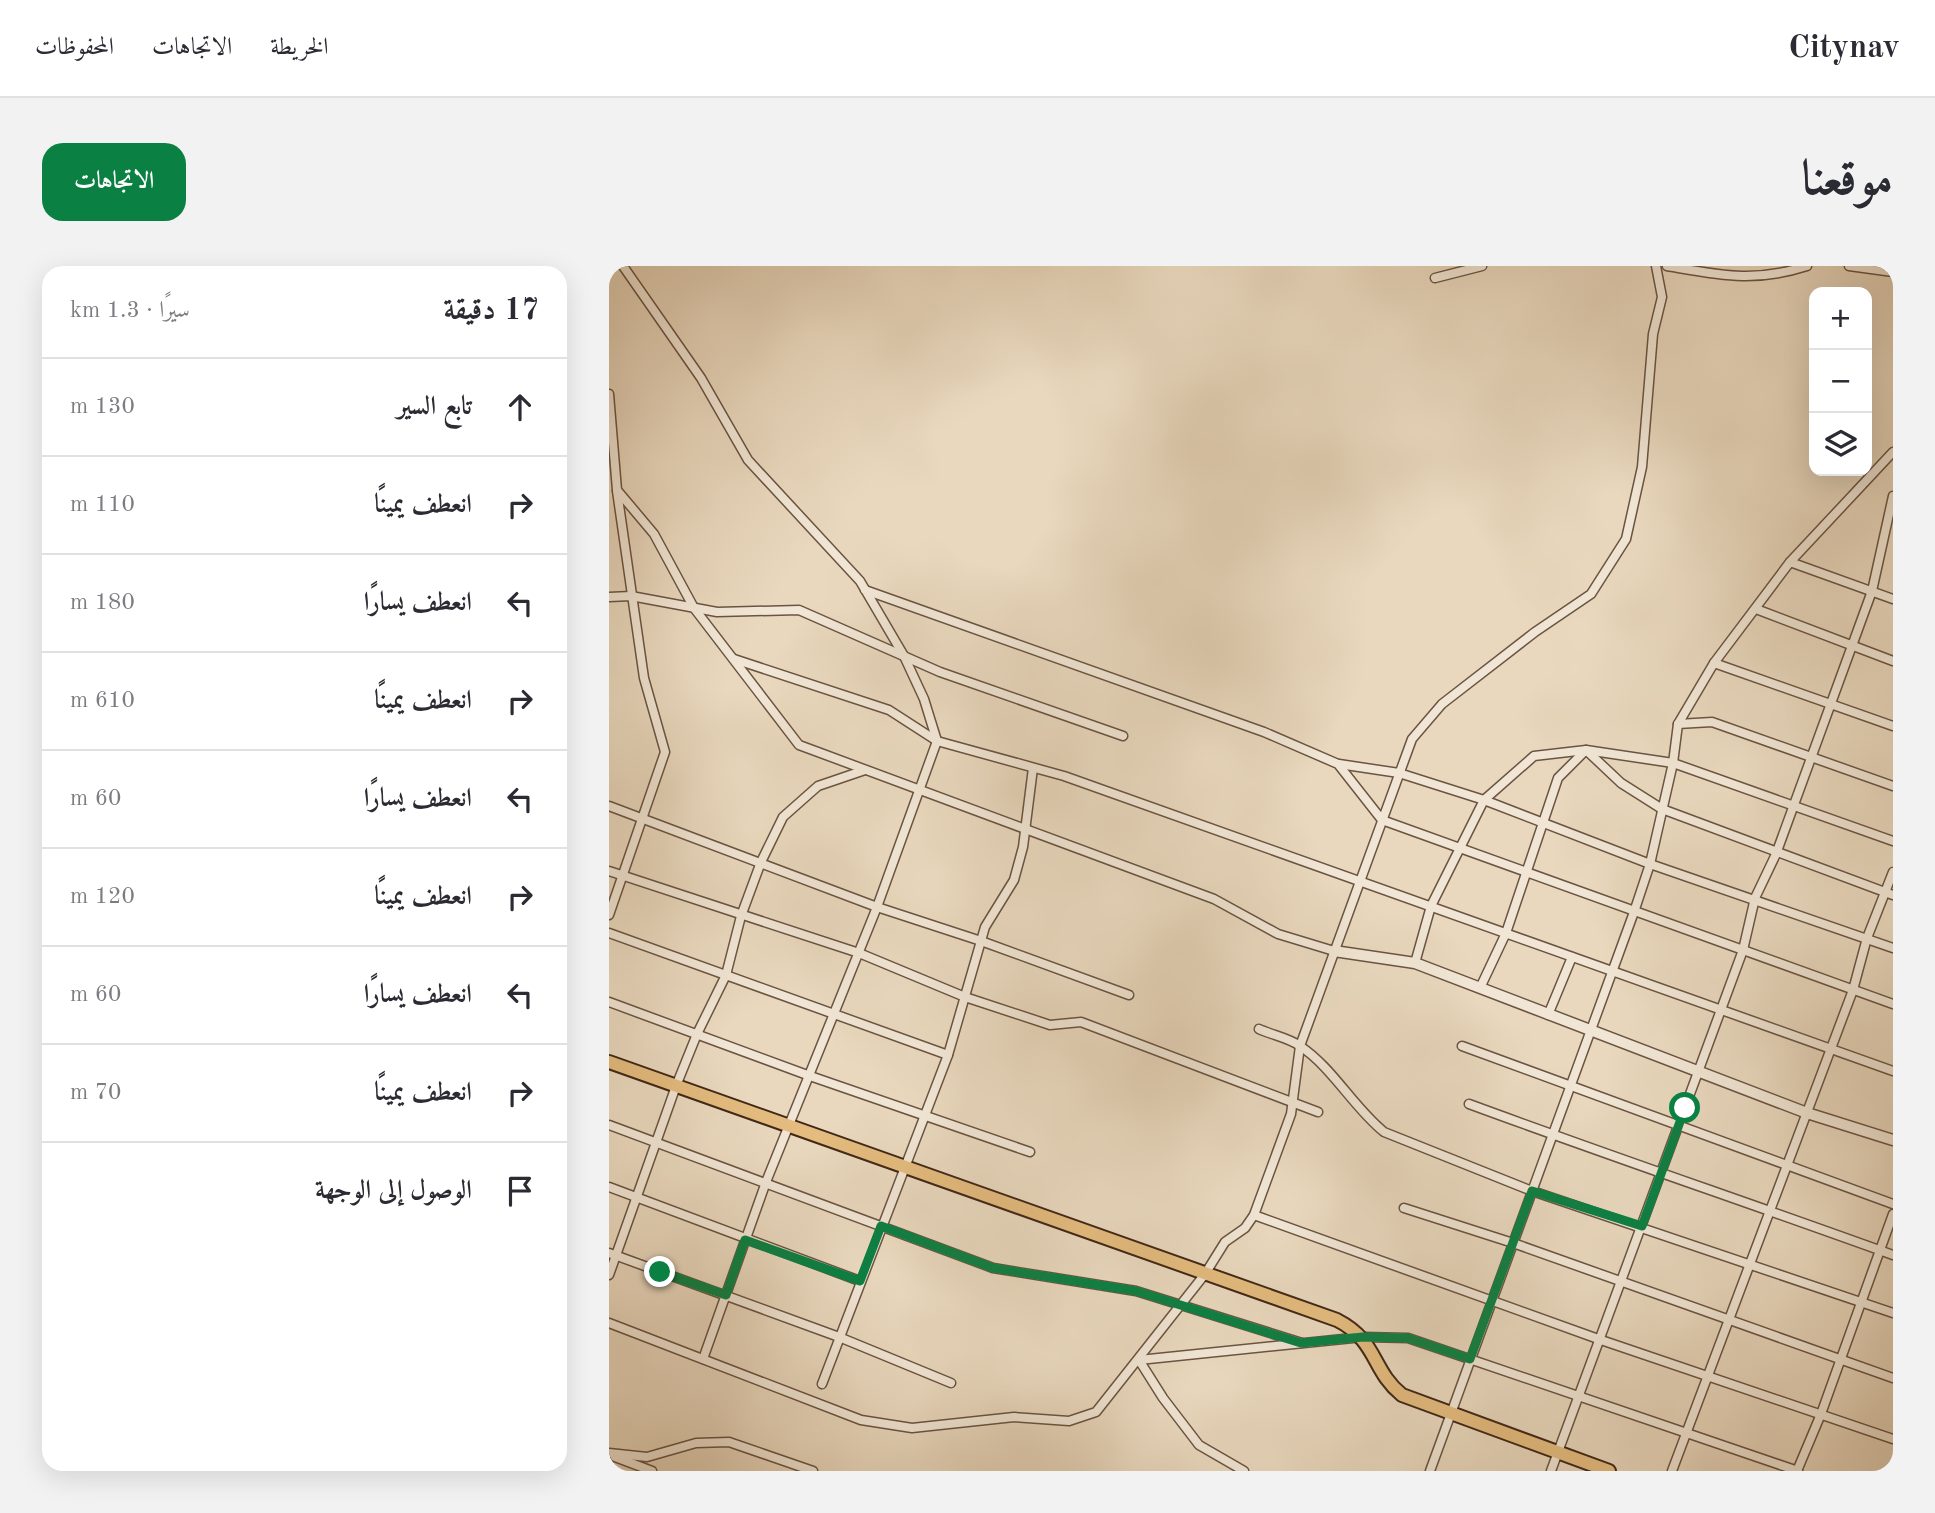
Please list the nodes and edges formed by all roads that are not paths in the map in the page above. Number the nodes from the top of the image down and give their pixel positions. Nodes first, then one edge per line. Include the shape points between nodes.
1 (623, 266) edge
2 (1482, 266) edge
3 (1656, 266) edge
4 (1667, 266) edge
5 (1807, 266) edge
6 (1849, 266) edge
7 (1893, 272) edge
8 (1435, 278) dead end
9 (609, 394) edge
10 (1893, 452) edge
11 (617, 490) junction
12 (1893, 499) edge
13 (1889, 537) edge
14 (1790, 562) junction
15 (866, 590) junction
16 (1872, 591) junction
17 (631, 596) junction
18 (609, 597) edge
19 (1893, 599) edge
20 (694, 608) junction
21 (1756, 610) junction
22 (1852, 645) junction
23 (904, 656) junction
24 (734, 659) junction
25 (1893, 661) edge
26 (1714, 663) junction
27 (1831, 704) junction
28 (1678, 724) junction
29 (1893, 726) edge
30 (1123, 736) dead end
31 (937, 741) junction
32 (1586, 750) junction
33 (1811, 757) junction
34 (1673, 763) junction
35 (1338, 764) junction
36 (1033, 768) junction
37 (865, 770) junction
38 (1399, 773) junction
39 (1893, 786) edge
40 (919, 790) junction
41 (1484, 800) junction
42 (609, 806) edge
43 (1794, 806) junction
44 (1662, 809) junction
45 (643, 818) junction
46 (1382, 820) junction
47 (1543, 824) junction
48 (1025, 830) junction
49 (1893, 841) edge
50 (1459, 850) junction
51 (1776, 854) junction
52 (761, 862) junction
53 (1650, 864) junction
54 (609, 871) edge
55 (1893, 872) edge
56 (1526, 874) junction
57 (625, 876) junction
58 (1360, 880) junction
59 (1890, 894) edge
60 (1755, 898) junction
61 (1431, 906) junction
62 (877, 908) junction
63 (1634, 912) junction
64 (609, 915) edge
65 (741, 916) junction
66 (609, 933) edge
67 (1506, 933) junction
68 (1867, 938) junction
69 (981, 941) junction
70 (1893, 947) edge
71 (1743, 950) junction
72 (1334, 951) junction
73 (859, 953) junction
74 (1572, 957) junction
75 (1415, 963) junction
76 (1614, 971) junction
77 (726, 975) junction
78 (1480, 988) junction
79 (1853, 990) junction
80 (1129, 995) dead end
81 (965, 997) junction
82 (609, 1002) edge
83 (1893, 1004) edge
84 (1721, 1010) junction
85 (834, 1015) junction
86 (1548, 1015) junction
87 (1259, 1029) dead end
88 (1591, 1033) junction
89 (697, 1034) junction
90 (1300, 1046) junction
91 (1462, 1046) dead end
92 (1831, 1049) junction
93 (948, 1055) junction
94 (609, 1062) edge
95 (1893, 1071) edge
96 (1698, 1072) junction
97 (810, 1076) junction
98 (676, 1086) junction
99 (1571, 1088) junction
100 (1293, 1102) junction
101 (1469, 1104) dead end
102 (1318, 1112) dead end
103 (1807, 1113) junction
104 (923, 1115) junction
105 (609, 1125) edge
106 (1678, 1126) junction
107 (789, 1127) junction
108 (1553, 1135) junction
109 (1893, 1140) edge
110 (656, 1142) junction
111 (1030, 1152) dead end
112 (1788, 1166) junction
113 (903, 1168) junction
114 (1661, 1175) junction
115 (766, 1182) junction
116 (609, 1187) edge
117 (1532, 1191) junction
118 (636, 1198) junction
119 (1893, 1204) edge
120 (1404, 1208) dead end
121 (1771, 1210) junction
122 (1893, 1214) edge
123 (1254, 1215) junction
124 (881, 1226) junction
125 (1642, 1226) junction
126 (745, 1240) junction
127 (1513, 1243) junction
128 (1880, 1251) junction
129 (612, 1255) edge
130 (1893, 1255) edge
131 (1751, 1265) junction
132 (1205, 1273) junction
133 (609, 1275) edge
134 (860, 1281) junction
135 (1621, 1283) junction
136 (726, 1295) junction
137 (1492, 1300) junction
138 (1861, 1302) junction
139 (1181, 1304) junction
140 (1893, 1313) edge
141 (1730, 1322) junction
142 (609, 1323) edge
143 (839, 1337) junction
144 (1363, 1337) junction
145 (1601, 1340) junction
146 (1301, 1343) junction
147 (703, 1359) junction
148 (1470, 1359) junction
149 (1139, 1360) junction
150 (1840, 1361) junction
151 (1709, 1378) junction
152 (1893, 1378) edge
153 (951, 1383) dead end
154 (822, 1384) dead end
155 (1580, 1396) junction
156 (1450, 1414) junction
157 (1821, 1414) junction
158 (1688, 1433) junction
159 (1893, 1439) edge
160 (1557, 1453) junction
161 (609, 1454) edge
162 (652, 1471) edge
163 (813, 1471) edge
164 (1244, 1471) edge
165 (1430, 1471) edge
166 (1551, 1471) edge
167 (1609, 1471) edge
168 (1672, 1471) edge
169 (1797, 1471) edge

1 - 15 street via 701,378 748,460
2 - 8 street
3 - 38 street via 1662,297 1653,334 1642,467 1626,539 1591,594 1442,704 1412,739
4 - 5 street via 1725,276 1773,277
6 - 7 street
9 - 11 street
10 - 14 street
11 - 17 street
11 - 20 street via 654,534
12 - 13 street
13 - 16 street
14 - 16 street
14 - 21 street
15 - 23 street
15 - 35 street via 1264,732
16 - 19 street
16 - 22 street
17 - 18 street
17 - 20 street
17 - 45 street via 644,678 665,752
20 - 23 street via 717,612 799,610
20 - 24 street
21 - 22 street
21 - 26 street
22 - 25 street
22 - 27 street
23 - 30 street
23 - 31 street
24 - 31 street via 889,709
24 - 37 street via 799,745
26 - 27 street
26 - 28 street
27 - 29 street
27 - 33 street
28 - 33 street via 1712,722
28 - 34 street
31 - 36 street
31 - 40 street
32 - 34 street
32 - 41 street via 1534,756
32 - 44 street via 1621,783
32 - 47 street via 1559,778
33 - 39 street
33 - 43 street
34 - 43 street
34 - 44 street
35 - 38 street
35 - 46 street
36 - 48 street
36 - 58 street
37 - 40 street
37 - 52 street via 818,786 783,817
38 - 41 street
38 - 46 street
40 - 48 street
40 - 62 street
41 - 47 street
41 - 50 street
42 - 45 street
43 - 49 street
43 - 51 street
44 - 51 street
44 - 53 street
45 - 52 street
45 - 57 street
46 - 50 street
46 - 58 street
47 - 53 street
47 - 56 street
48 - 69 street via 1014,880 993,910
48 - 72 street via 1213,899 1278,934
50 - 56 street
50 - 61 street
51 - 59 street
51 - 60 street
52 - 62 street
52 - 65 street
53 - 60 street
53 - 63 street
54 - 57 street
55 - 59 street
56 - 63 street
56 - 67 street
57 - 64 street
57 - 65 street
58 - 61 street
58 - 72 street
59 - 68 street
60 - 68 street
60 - 71 street
61 - 67 street
61 - 75 street
62 - 69 street
62 - 73 street
63 - 71 street
63 - 76 street
65 - 73 street
65 - 77 street
66 - 77 street
67 - 74 street
67 - 78 street
68 - 70 street
68 - 79 street
69 - 80 street
69 - 81 street
71 - 79 street
71 - 84 street
72 - 75 street
72 - 90 street
73 - 81 street
73 - 85 street
74 - 76 street
74 - 86 street
75 - 78 street
76 - 84 street
76 - 88 street
77 - 85 street
77 - 89 street
78 - 86 street
79 - 83 street
79 - 92 street
81 - 93 street
81 - 100 street via 1050,1025 1081,1022
82 - 89 street
84 - 92 street
84 - 96 street
85 - 93 street
85 - 97 street
86 - 88 street
87 - 90 street
88 - 96 street
88 - 99 street
89 - 97 street
89 - 98 street
90 - 100 street
90 - 117 street via 1363,1116 1384,1132
91 - 99 street
92 - 95 street
92 - 103 street
93 - 104 street
94 - 98 main road
96 - 103 street
96 - 106 street
97 - 104 street
97 - 107 street
98 - 107 main road
98 - 110 street
99 - 106 street
99 - 108 street
100 - 102 street
100 - 123 street
101 - 108 street
103 - 109 street
103 - 112 street
104 - 111 street
104 - 113 street
105 - 110 street
106 - 112 street
106 - 114 street
107 - 113 main road
107 - 115 street
108 - 114 street
108 - 117 street
110 - 115 street
110 - 118 street
112 - 119 street
112 - 121 street
113 - 124 street
113 - 132 main road
114 - 121 street
114 - 125 street
115 - 124 street
115 - 126 street
116 - 118 street
117 - 125 street
117 - 127 street
118 - 126 street
118 - 129 street
120 - 127 street
121 - 128 street
121 - 131 street
122 - 128 street
123 - 132 street via 1225,1242
123 - 137 street
124 - 134 street
124 - 139 street via 993,1268 1136,1291
125 - 131 street
125 - 135 street
126 - 134 street
126 - 136 street
127 - 135 street
127 - 137 street
128 - 130 street
128 - 138 street
129 - 133 street
129 - 136 street
131 - 138 street
131 - 141 street
132 - 139 street
132 - 144 main road via 1337,1320
134 - 143 street
135 - 141 street
135 - 145 street
136 - 143 street
136 - 147 street
137 - 145 street
137 - 148 street
138 - 140 street
138 - 150 street
139 - 146 street
139 - 149 street
141 - 150 street
141 - 151 street
142 - 147 street
143 - 153 street
143 - 154 street
144 - 146 street
144 - 148 street via 1408,1338
144 - 156 main road via 1393,1388
145 - 151 street
145 - 155 street
146 - 149 street
147 - 149 street via 861,1420 912,1428 1014,1417 1069,1421 1096,1412
148 - 155 street
148 - 156 street
149 - 164 street via 1199,1445
150 - 152 street
150 - 157 street
151 - 157 street
151 - 158 street
155 - 158 street
155 - 160 street
156 - 160 main road
156 - 165 street
157 - 159 street
157 - 169 street
158 - 168 street
158 - 169 street
160 - 166 street
160 - 167 main road
161 - 162 street
161 - 163 street via 647,1457 696,1443 729,1442

